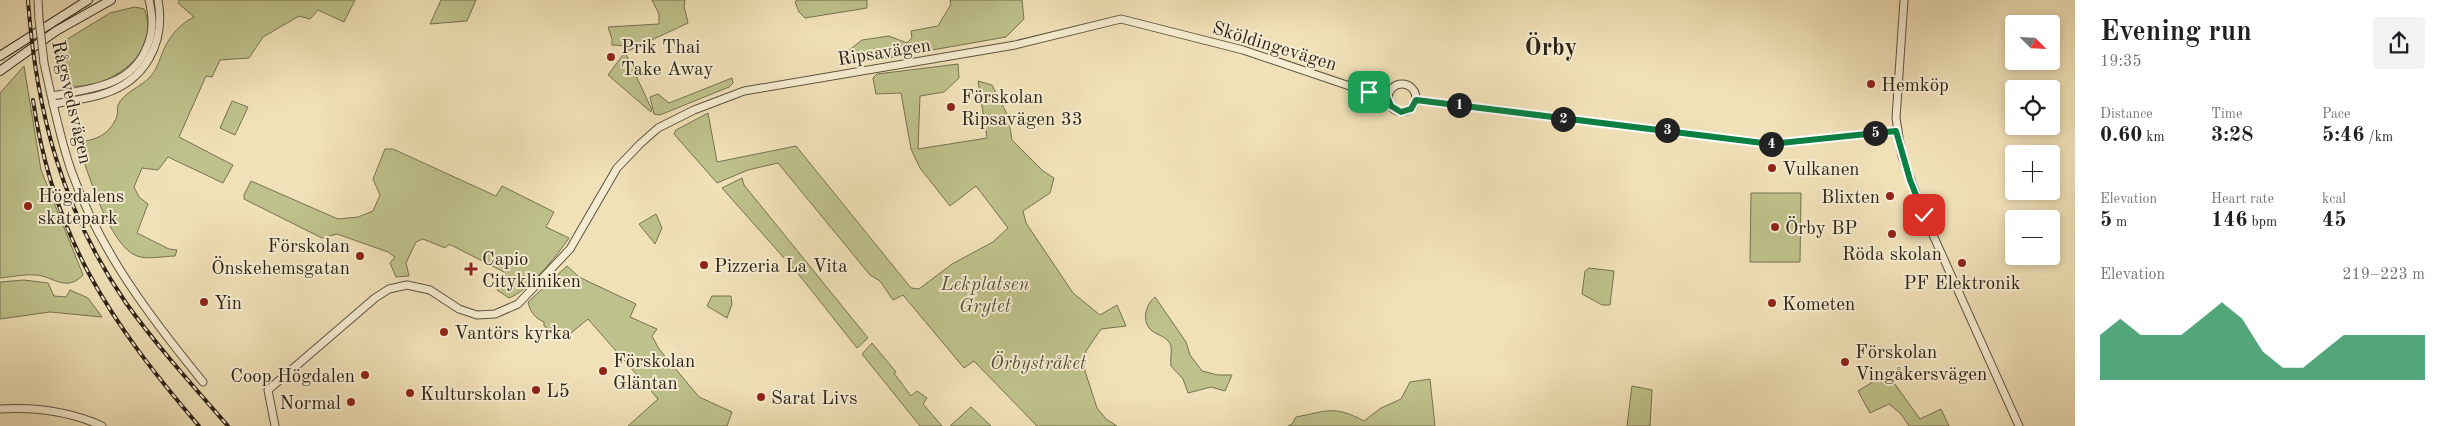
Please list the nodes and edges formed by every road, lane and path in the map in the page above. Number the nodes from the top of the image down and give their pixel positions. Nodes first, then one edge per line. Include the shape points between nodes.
1 (38, 0) edge
2 (88, 0) edge
3 (111, 0) edge
4 (149, 0) edge
5 (158, 0) edge
6 (1904, 0) edge
7 (1121, 19) joint
8 (0, 56) edge
9 (0, 71) edge
10 (1388, 99) junction
11 (53, 100) junction
12 (1416, 100) junction
13 (1896, 131) junction
14 (203, 382) dead end
15 (0, 409) edge
16 (102, 426) edge
17 (275, 426) edge
18 (2019, 426) edge

1 - 11 street, Rågsvedsvägen, bridge via 44,63
2 - 8 main road
3 - 9 main road via 56,31
4 - 11 street via 152,17 150,38 141,60 132,70 118,80
5 - 11 street via 160,23 157,41 139,74 103,94
6 - 13 street
7 - 10 street, Sköldingevägen via 1243,50
7 - 17 street, Ripsavägen via 1015,45 744,91 694,110 658,128 617,168 570,250 518,304 495,314 477,315 459,309 424,287 407,285 389,289 358,311 268,390
10 - 12 street, Sköldingevägen via 1391,106 1401,112 1411,109
10 - 12 street via 1394,87 1402,84 1411,87
11 - 14 street, Rågsvedsvägen via 71,171 102,241 142,304
12 - 13 street via 1771,144
13 - 18 street via 1910,180
15 - 16 street via 50,410

